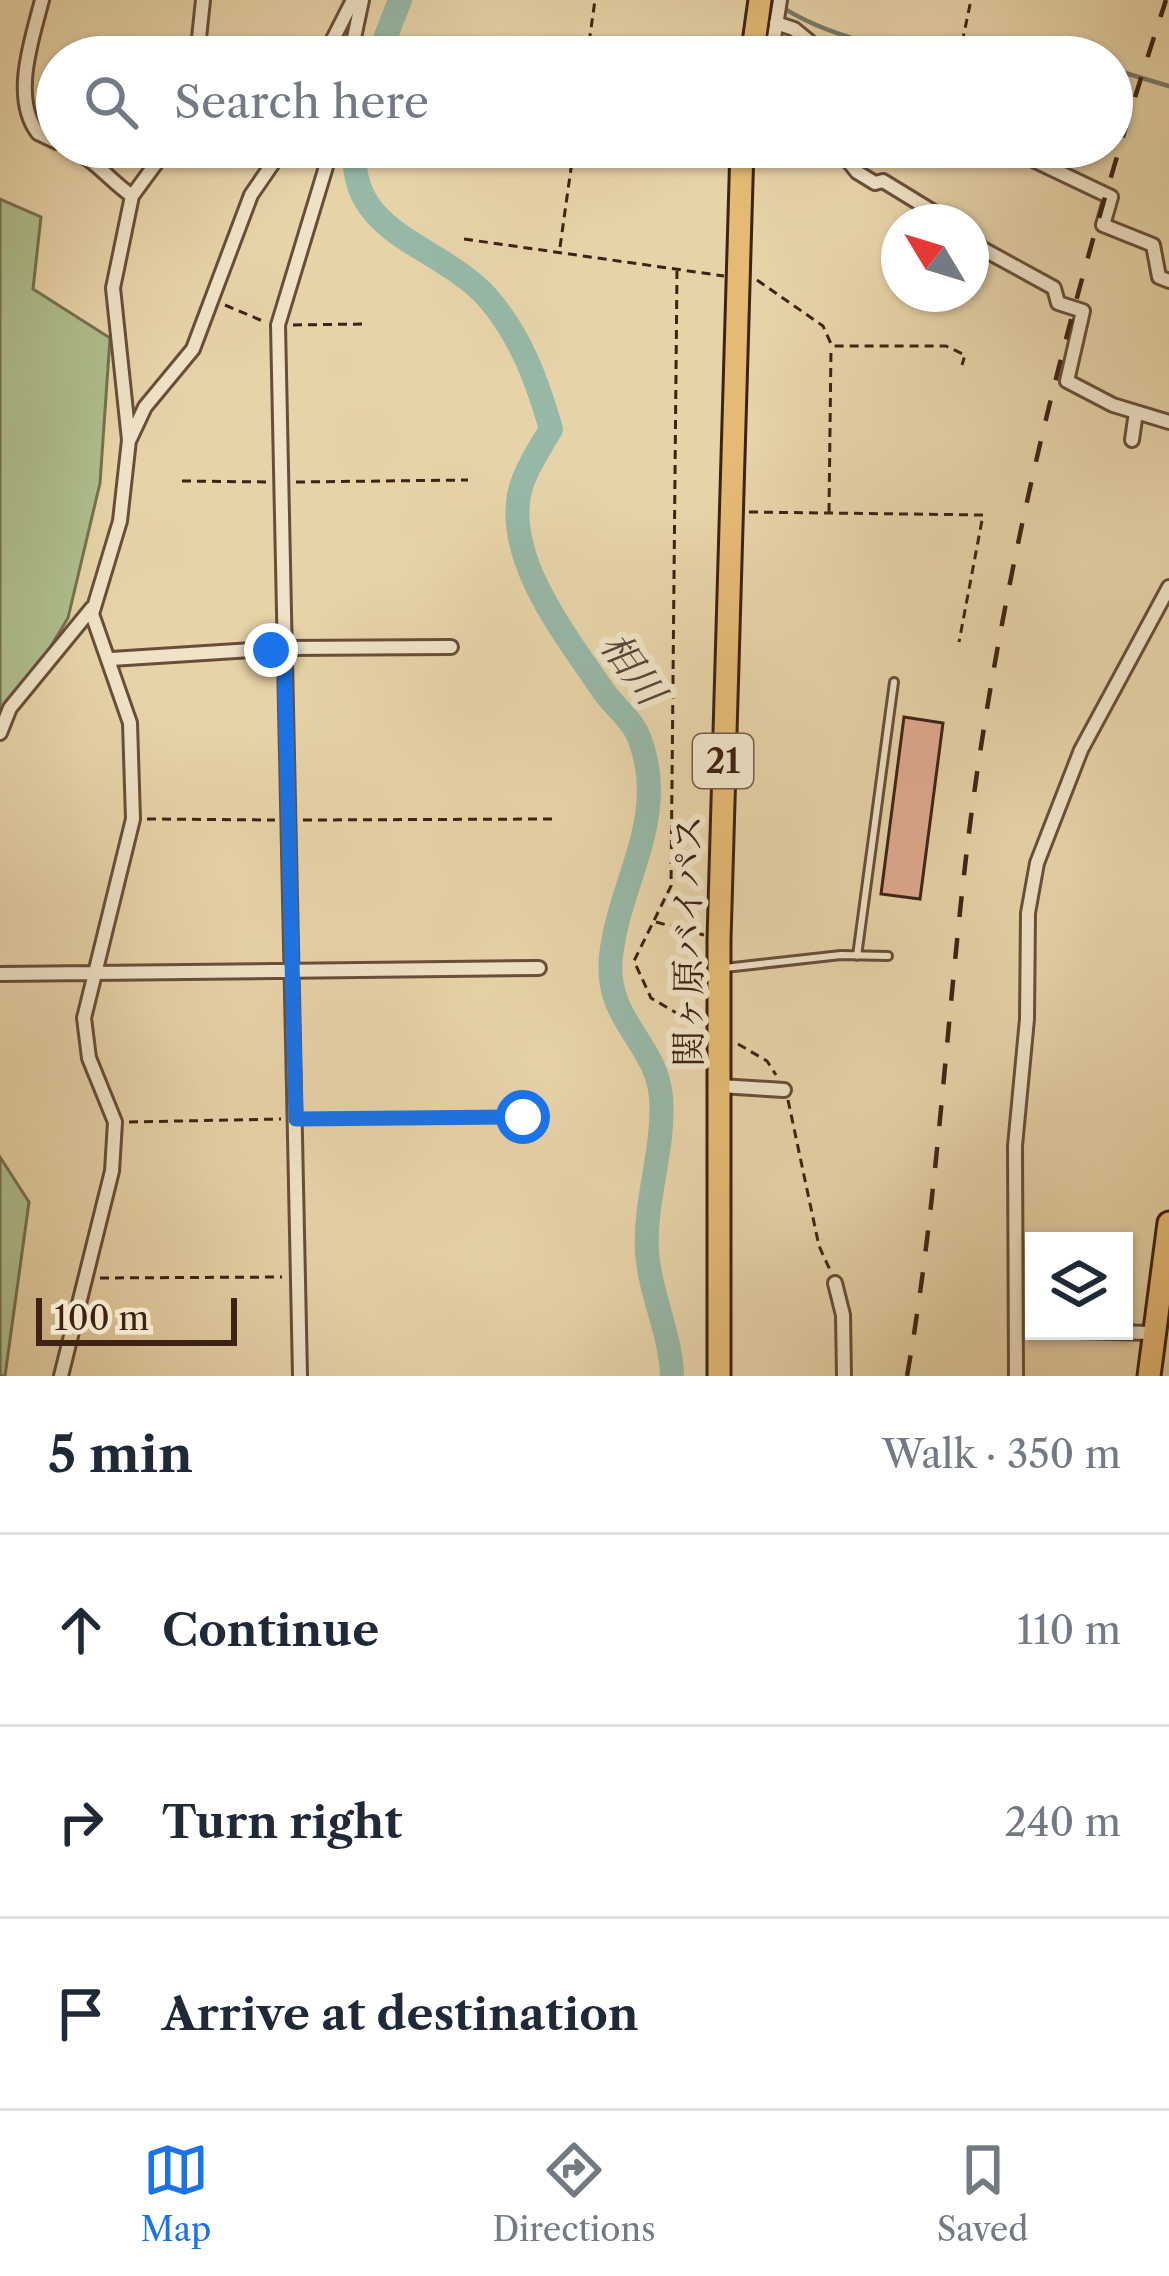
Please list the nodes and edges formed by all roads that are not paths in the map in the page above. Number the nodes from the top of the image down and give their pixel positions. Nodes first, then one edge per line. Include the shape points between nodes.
1 (42, 0) edge
2 (203, 0) edge
3 (352, 0) edge
4 (362, 0) edge
5 (760, 0) edge
6 (780, 0) edge
7 (776, 23) junction
8 (199, 36) edge
9 (334, 36) edge
10 (354, 36) edge
11 (755, 36) edge
12 (774, 36) edge
13 (802, 36) edge
14 (36, 130) edge
15 (100, 168) edge
16 (153, 168) edge
17 (270, 168) edge
18 (326, 168) edge
19 (741, 168) edge
20 (854, 168) edge
21 (1051, 168) edge
22 (132, 196) junction
23 (921, 204) edge
24 (989, 252) edge
25 (1169, 281) edge
26 (1136, 412) junction
27 (1169, 422) edge
28 (129, 440) junction
29 (1132, 440) dead end
30 (1169, 587) edge
31 (93, 608) junction
32 (284, 647) junction
33 (451, 647) dead end
34 (111, 658) junction
35 (894, 682) dead end
36 (0, 734) edge
37 (857, 956) junction
38 (888, 956) dead end
39 (539, 968) dead end
40 (720, 968) junction
41 (92, 972) junction
42 (293, 972) junction
43 (0, 974) edge
44 (720, 1086) junction
45 (784, 1090) road end
46 (1169, 1223) edge
47 (836, 1283) road end
48 (1025, 1294) edge
49 (1025, 1333) edge
50 (1133, 1333) edge
51 (1151, 1333) junction
52 (61, 1376) edge
53 (301, 1376) edge
54 (719, 1376) edge
55 (844, 1376) edge
56 (1016, 1376) edge
57 (1149, 1376) edge

1 - 14 street via 28,61 26,107
2 - 8 street
3 - 9 street
4 - 10 street
5 - 11 highway
6 - 7 street
7 - 12 street
7 - 13 street
15 - 22 street
16 - 22 street
17 - 28 street via 251,195 193,349
18 - 32 street via 278,326
19 - 40 highway, 関ヶ原バイパス / 21
20 - 23 street
21 - 25 street via 1112,197 1103,225 1153,245 1159,277
22 - 28 street via 113,287
24 - 26 street via 1054,288 1058,303 1083,310 1067,381
26 - 27 street
26 - 29 street
28 - 31 street via 120,521
30 - 48 street via 1081,751 1037,863 1015,1146
31 - 34 street via 94,631
31 - 36 street via 20,695
32 - 33 street
32 - 34 street
32 - 42 street
34 - 41 street via 130,724 133,819
35 - 37 lane
37 - 38 lane
37 - 40 lane
39 - 42 street
40 - 44 highway, 関ヶ原バイパス / 21
41 - 42 street
41 - 43 street
41 - 52 street via 84,1018 89,1058 115,1122 112,1171
42 - 53 street
44 - 45 street
44 - 54 highway, 関ヶ原バイパス / 21
46 - 51 highway
47 - 55 street
49 - 56 street
50 - 51 street
51 - 57 highway

